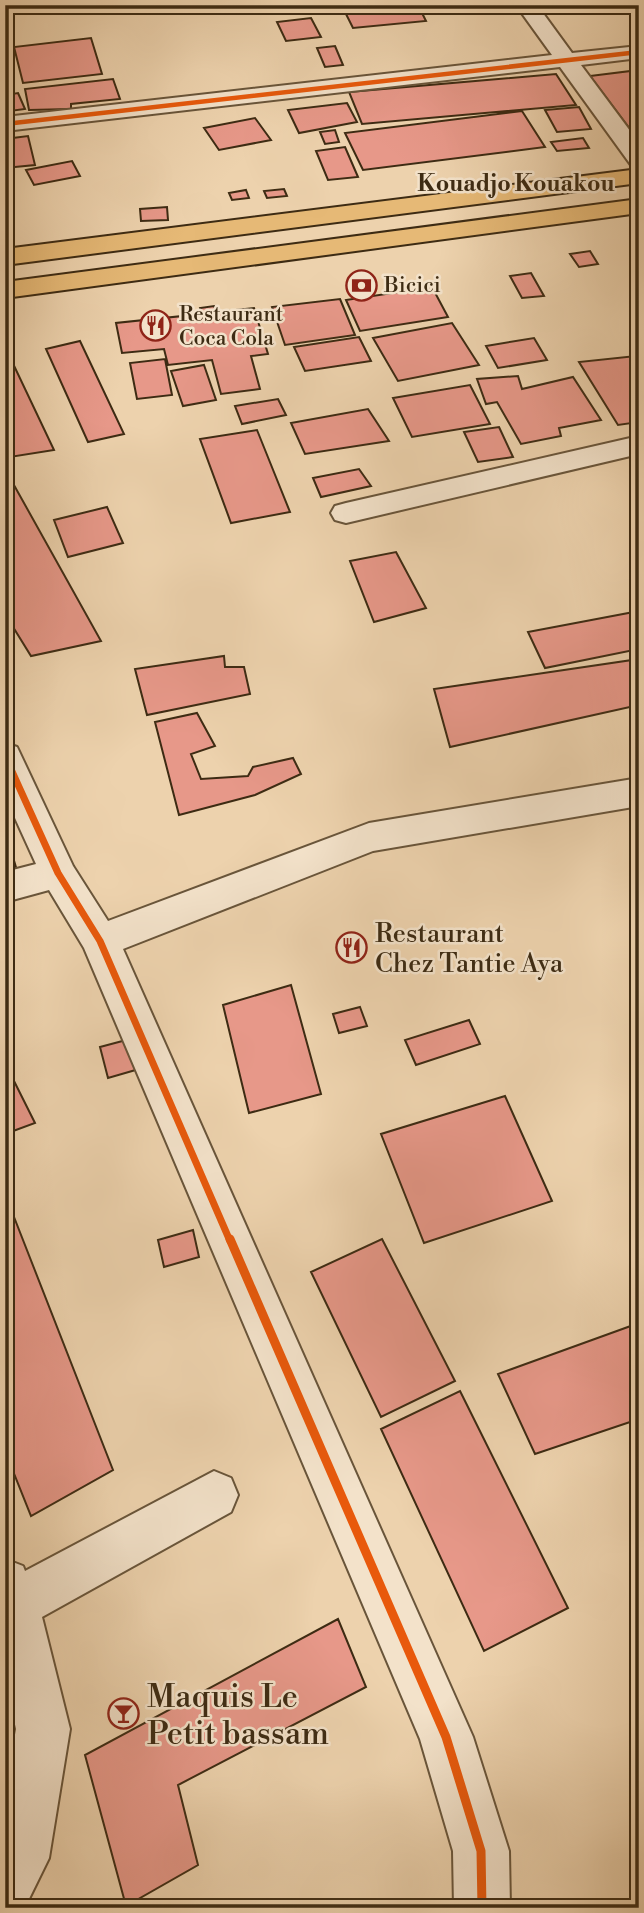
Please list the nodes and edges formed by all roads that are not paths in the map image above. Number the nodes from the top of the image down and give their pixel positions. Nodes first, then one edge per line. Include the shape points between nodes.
1 (526, 5) edge
2 (639, 51) edge
3 (563, 59) junction
4 (5, 124) edge
5 (639, 160) edge
6 (639, 176) edge
7 (639, 206) edge
8 (5, 257) edge
9 (5, 290) edge
10 (639, 445) edge
11 (346, 513) dead end
12 (5, 755) edge
13 (639, 792) edge
14 (58, 873) junction
15 (5, 887) edge
16 (100, 941) junction
17 (214, 1494) dead end
18 (10, 1595) edge
19 (5, 1887) edge
20 (482, 1908) edge

1 - 3 street
2 - 3 street
3 - 4 street
3 - 5 street
6 - 8 main road
7 - 9 main road
10 - 11 street
12 - 14 street
13 - 16 street via 369,837
14 - 15 street
14 - 16 street
16 - 20 street via 446,1737 481,1851
17 - 18 street
18 - 19 street via 43,1728 21,1858

